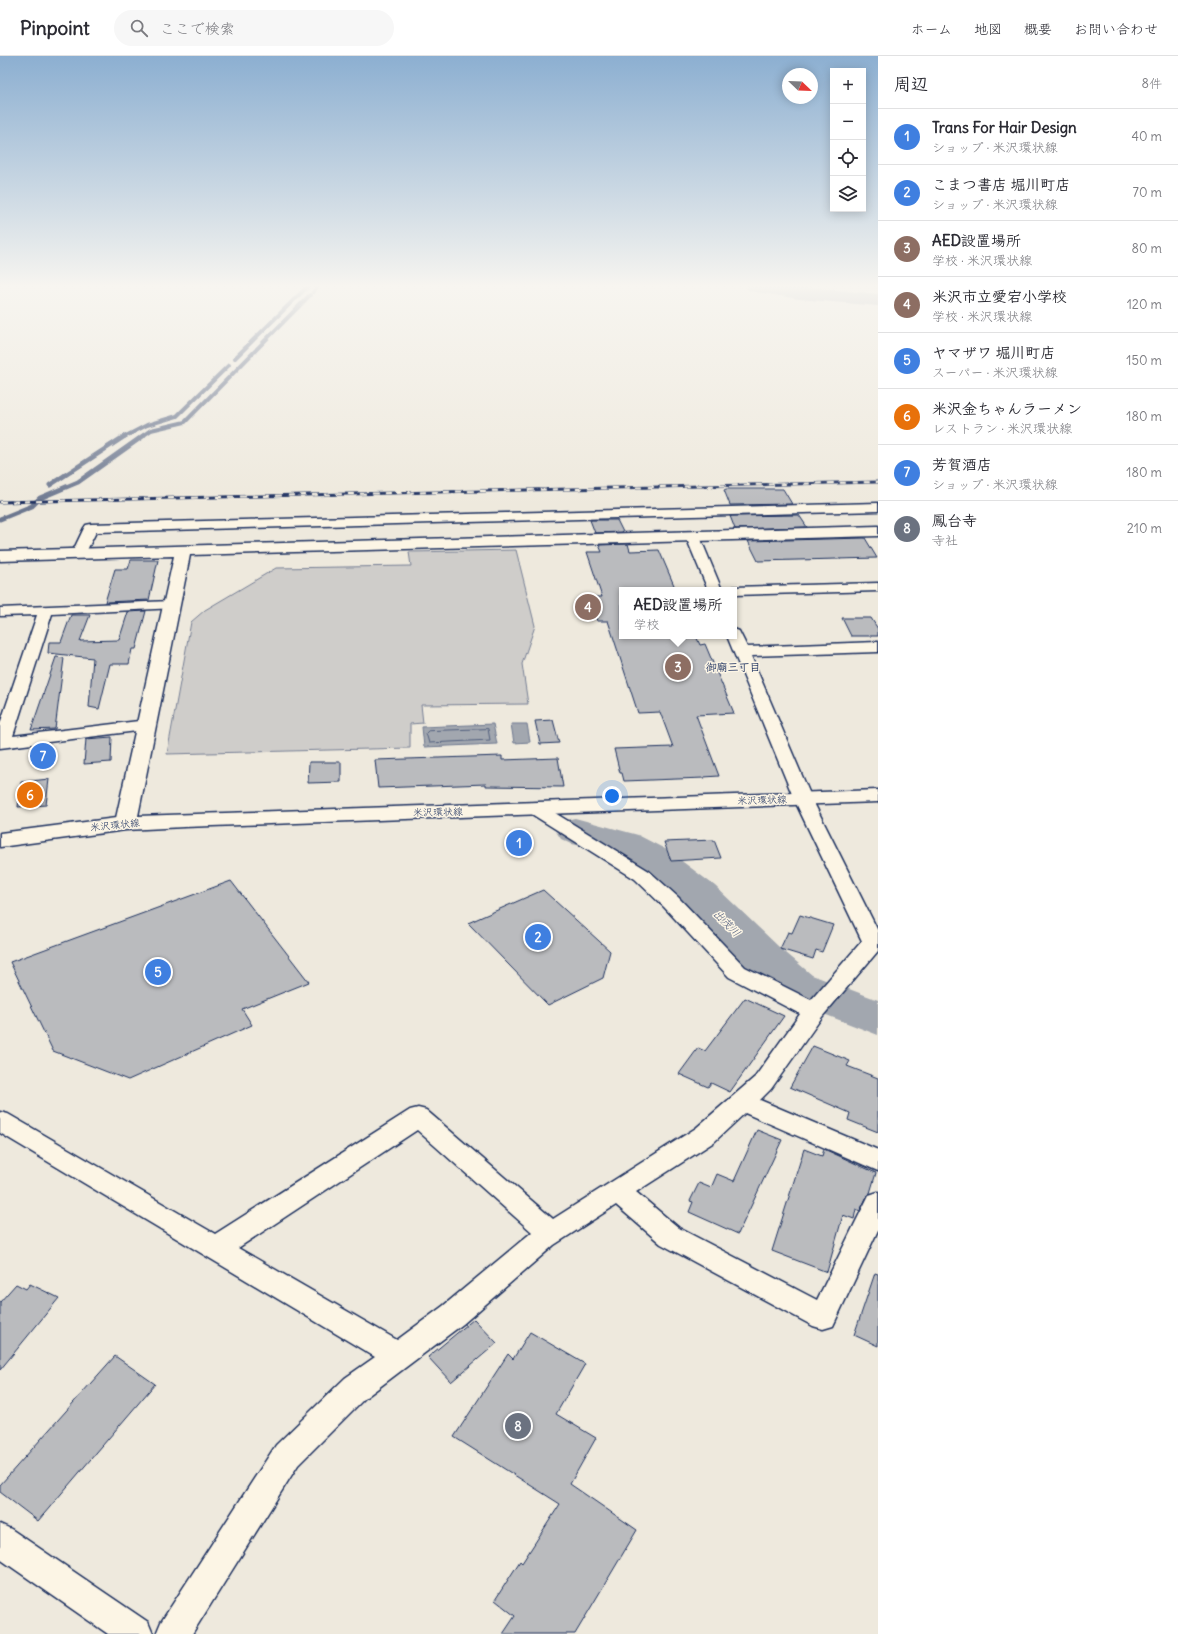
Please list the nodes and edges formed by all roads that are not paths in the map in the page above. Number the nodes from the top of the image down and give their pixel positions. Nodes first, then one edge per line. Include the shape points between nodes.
1 (878, 507) edge
2 (878, 531) edge
3 (693, 537) junction
4 (183, 550) junction
5 (79, 553) junction
6 (0, 556) edge
7 (715, 587) edge
8 (878, 587) edge
9 (737, 591) edge
10 (171, 606) junction
11 (46, 611) junction
12 (0, 612) edge
13 (736, 639) edge
14 (878, 647) edge
15 (742, 652) junction
16 (147, 725) junction
17 (1, 743) edge
18 (878, 796) edge
19 (804, 799) junction
20 (536, 809) junction
21 (126, 824) junction
22 (0, 840) edge
23 (876, 943) edge
24 (814, 1011) junction
25 (742, 1102) junction
26 (0, 1121) edge
27 (878, 1161) edge
28 (618, 1191) junction
29 (878, 1203) edge
30 (551, 1233) junction
31 (216, 1248) junction
32 (399, 1356) junction
33 (0, 1540) edge
34 (136, 1634) edge
35 (173, 1634) edge

1 - 5 street via 91,528
2 - 3 street
3 - 4 street
3 - 7 street
4 - 5 street
4 - 10 street
5 - 6 street
8 - 9 street
10 - 11 street
10 - 16 street
11 - 12 street
11 - 17 street
13 - 15 street
14 - 15 street
15 - 19 street
16 - 17 street
16 - 21 street
18 - 19 street, 米沢環状線
19 - 20 street, 米沢環状線
19 - 23 street
20 - 21 street, 米沢環状線 via 262,816
20 - 24 street via 642,875 737,972
21 - 22 street, 米沢環状線
23 - 24 street
24 - 25 street via 763,1083
25 - 27 street
25 - 28 street via 705,1136
26 - 31 street
28 - 29 street via 670,1236 823,1317
28 - 30 street
30 - 31 street via 418,1117
30 - 32 street via 453,1315
31 - 32 street
32 - 35 street via 354,1388 287,1456
33 - 34 street

